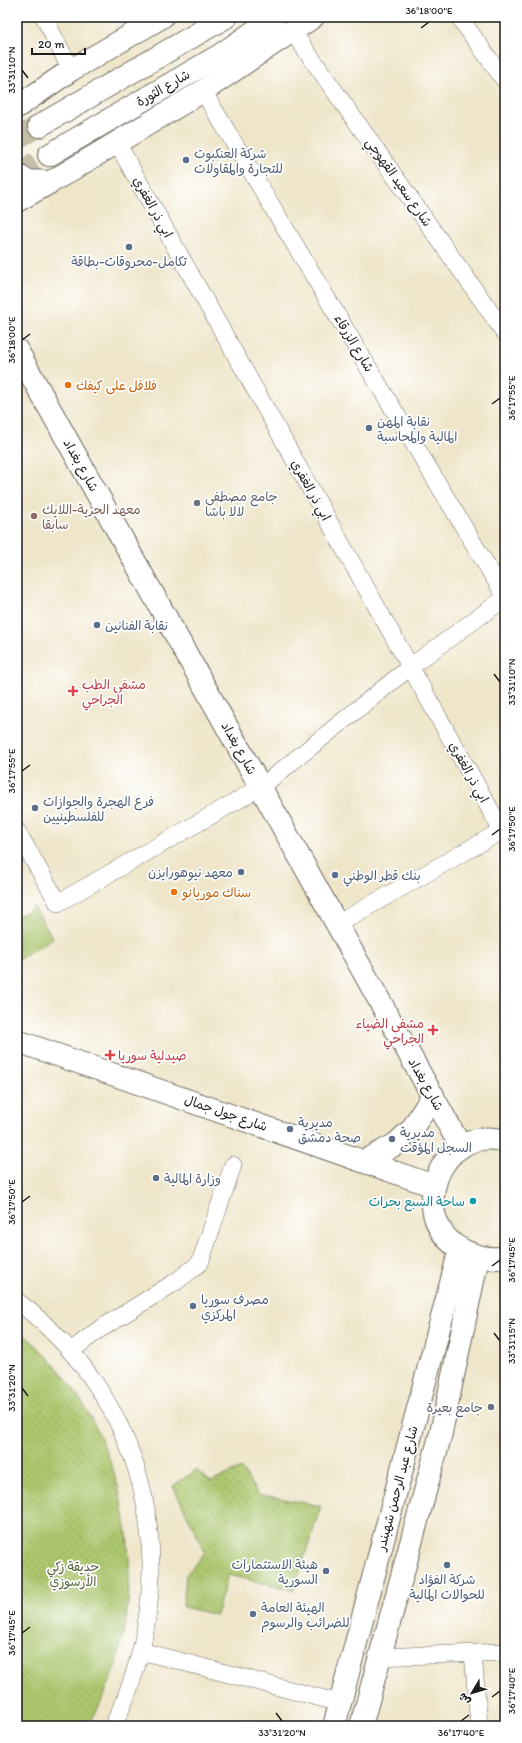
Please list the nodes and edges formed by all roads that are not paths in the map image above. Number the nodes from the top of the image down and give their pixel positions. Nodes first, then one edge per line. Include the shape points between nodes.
1 (44, 17) edge
2 (162, 17) edge
3 (226, 17) edge
4 (275, 17) edge
5 (313, 17) edge
6 (459, 17) edge
7 (293, 32) junction
8 (71, 70) junction
9 (505, 81) edge
10 (203, 91) junction
11 (17, 107) edge
12 (39, 126) tunnel mouth
13 (117, 143) junction
14 (49, 155) tunnel mouth
15 (17, 175) edge
16 (51, 182) junction
17 (17, 201) edge
18 (505, 333) edge
19 (17, 350) edge
20 (505, 597) edge
21 (410, 667) junction
22 (261, 787) junction
23 (17, 831) edge
24 (504, 832) edge
25 (337, 924) junction
26 (17, 1041) edge
27 (432, 1096) junction
28 (505, 1140) edge
29 (461, 1147) junction
30 (365, 1161) junction
31 (233, 1165) dead end
32 (434, 1186) junction
33 (469, 1253) junction
34 (505, 1257) edge
35 (17, 1301) edge
36 (71, 1351) junction
37 (142, 1652) junction
38 (505, 1652) edge
39 (474, 1653) junction
40 (379, 1657) junction
41 (340, 1703) junction
42 (113, 1726) edge
43 (334, 1726) edge
44 (361, 1726) edge
45 (479, 1726) edge

1 - 8 street
2 - 8 main road
3 - 12 main road
4 - 14 main road, شارع الثورة via 220,55
5 - 7 main road
6 - 9 street
7 - 10 main road
7 - 18 street, شارع سعيد القهوجي
8 - 11 main road
10 - 13 main road
10 - 20 street, شارع الزرقاء
13 - 16 main road
13 - 21 street, ابي ذر الغفري
15 - 16 main road via 27,181
16 - 17 main road
19 - 22 main road, شارع بغداد
20 - 21 street
21 - 22 street
21 - 24 street, ابي ذر الغفري
22 - 23 street via 58,903
22 - 25 main road, شارع بغداد
24 - 25 street
25 - 27 main road, شارع بغداد
26 - 30 main road, شارع جول جمال
27 - 29 main road, شارع بغداد
27 - 30 main road via 412,1129 396,1144
28 - 29 main road via 479,1140
29 - 32 main road via 446,1160
30 - 32 main road, شارع جول جمال
31 - 36 street via 200,1263
32 - 33 main road via 432,1198 435,1218 445,1236
33 - 34 main road
33 - 40 main road via 441,1433
33 - 41 main road, شارع عبد الرحمن شهبندر
35 - 36 street
36 - 37 street via 109,1405 126,1440 147,1513 152,1551 152,1589
37 - 41 street
37 - 42 street via 126,1700
38 - 39 street
39 - 40 street
39 - 45 street
40 - 44 main road
41 - 43 main road, شارع عبد الرحمن شهبندر

